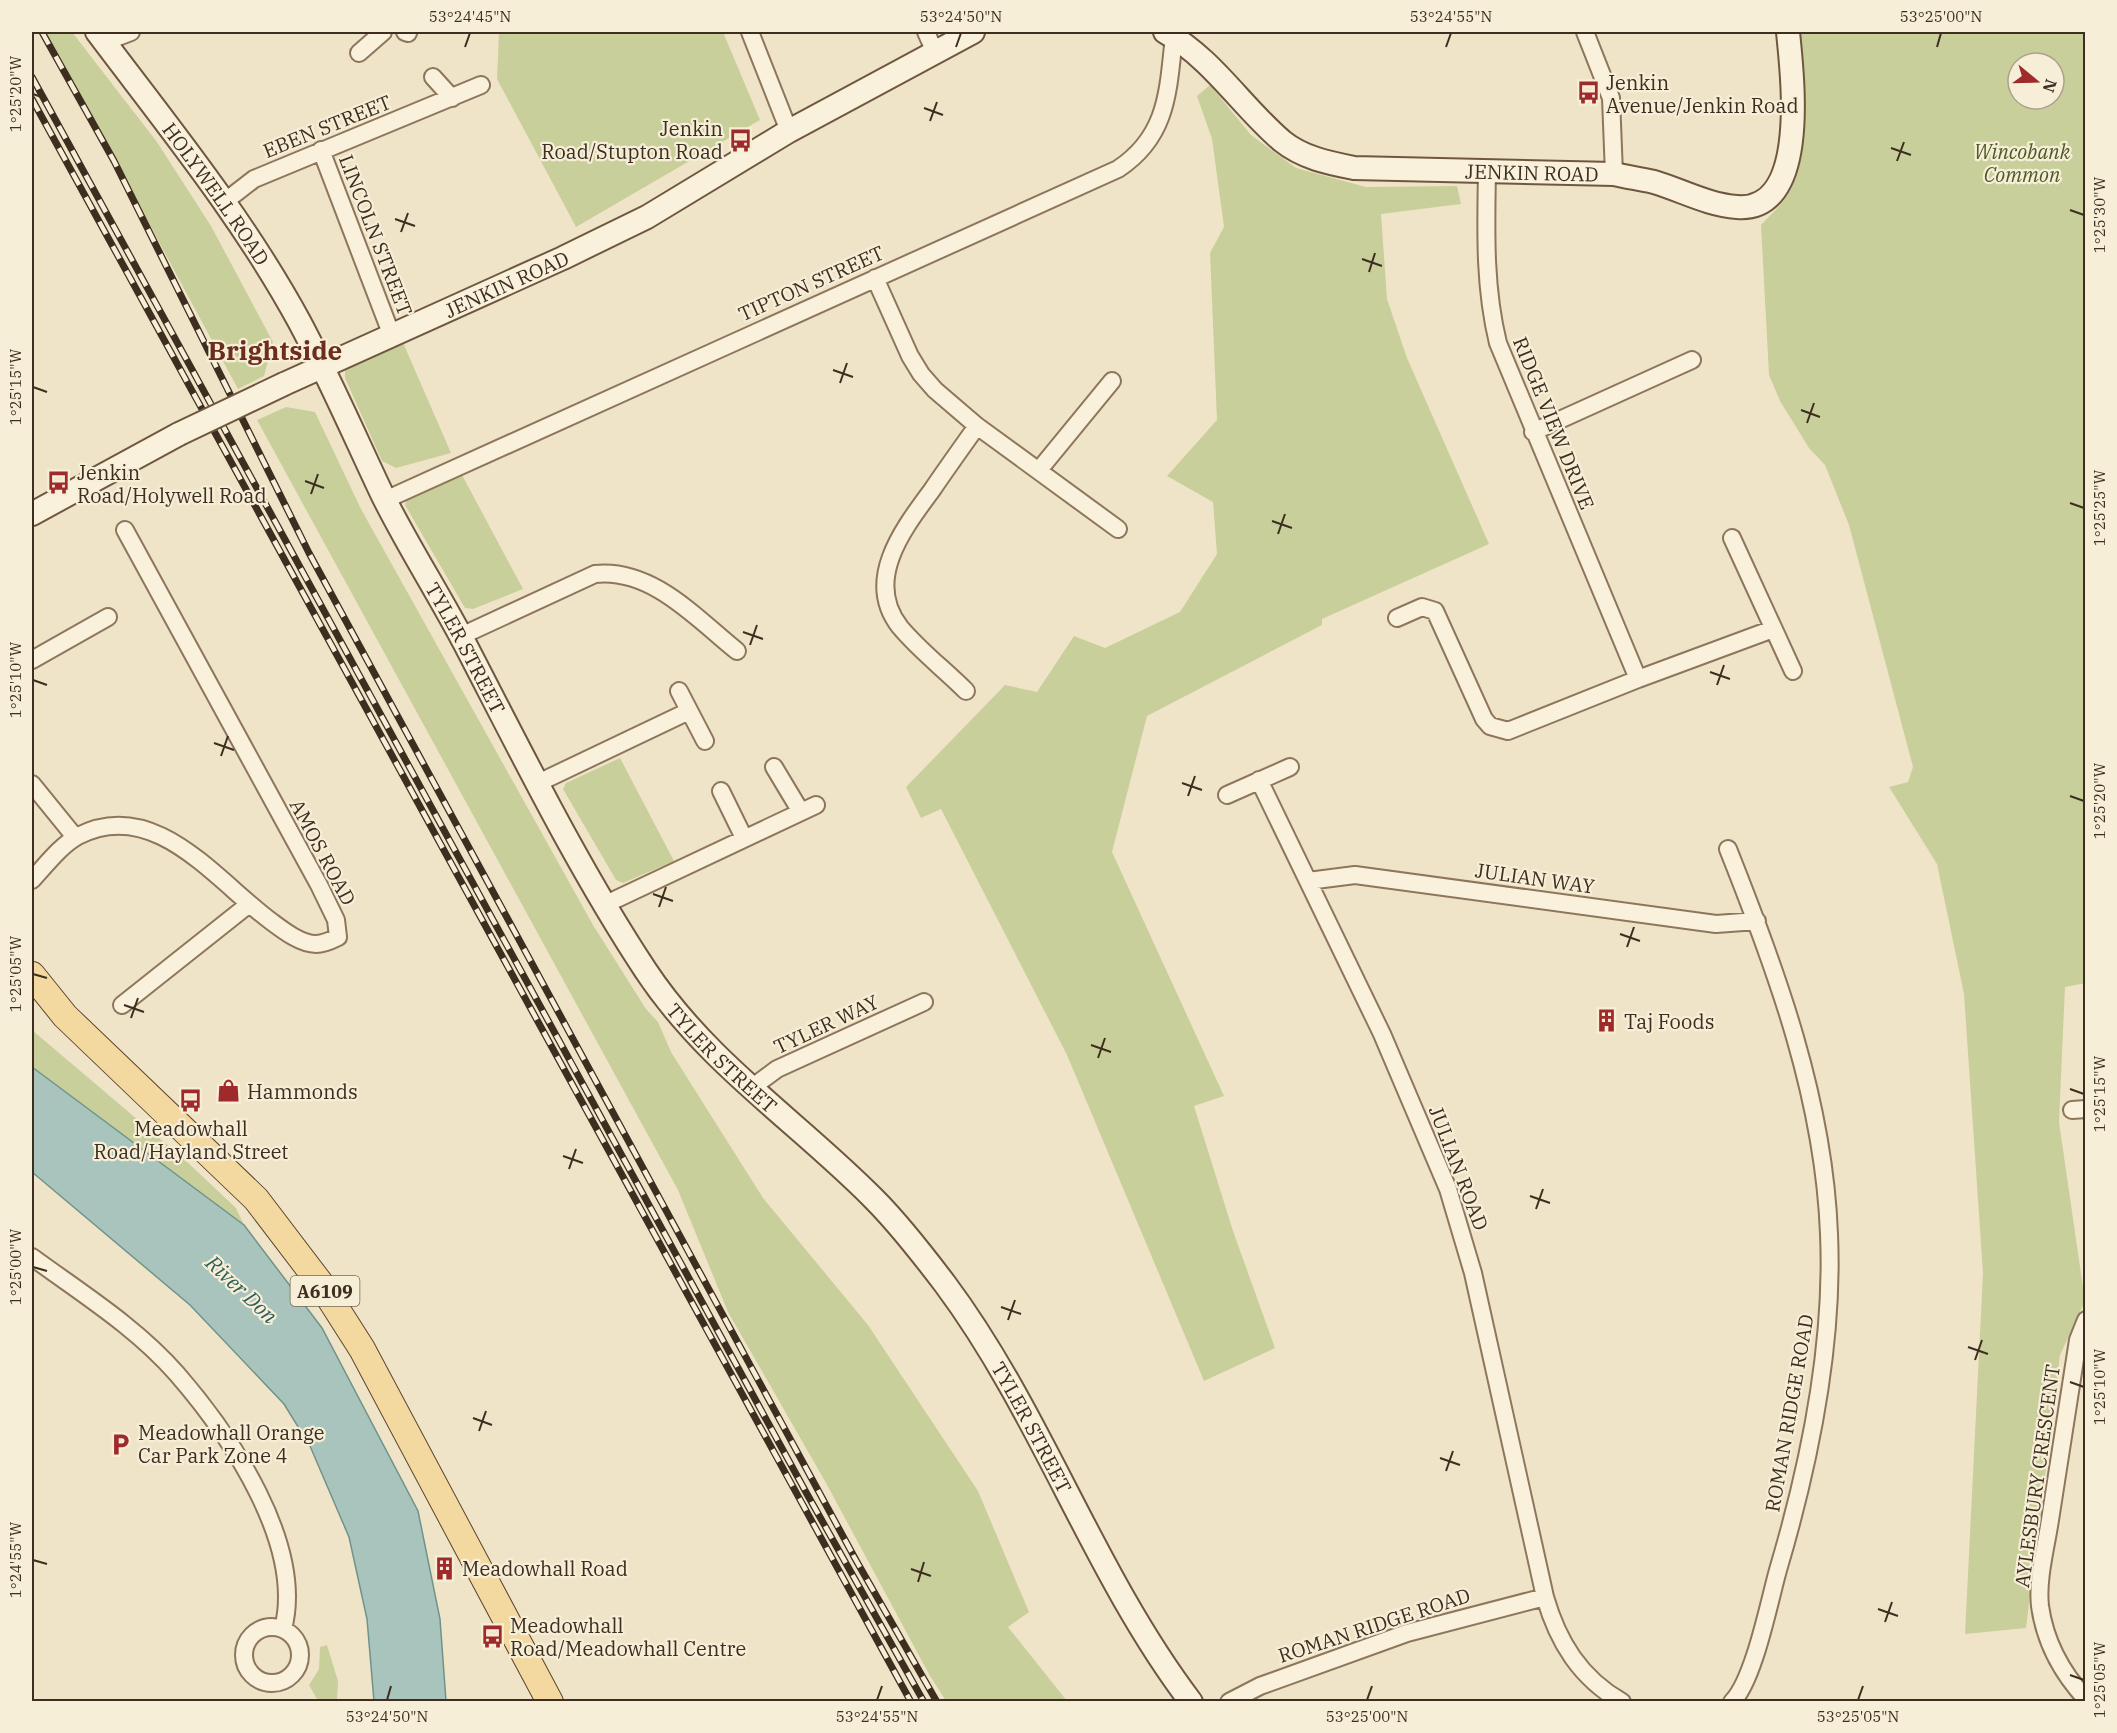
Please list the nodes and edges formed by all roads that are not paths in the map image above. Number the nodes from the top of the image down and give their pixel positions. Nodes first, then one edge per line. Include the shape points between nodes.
1 (131, 32) edge
2 (383, 32) edge
3 (750, 32) edge
4 (972, 32) edge
5 (1585, 32) edge
6 (1788, 32) edge
7 (1169, 34) edge
8 (101, 37) edge
9 (930, 41) edge
10 (359, 53) dead end
11 (433, 77) dead end
12 (481, 85) dead end
13 (452, 98) junction
14 (789, 131) junction
15 (321, 150) junction
16 (1487, 171) junction
17 (1614, 174) junction
18 (223, 203) junction
19 (875, 278) junction
20 (392, 336) junction
21 (1692, 360) dead end
22 (321, 366) junction
23 (1112, 381) dead end
24 (977, 426) junction
25 (1533, 432) junction
26 (1039, 470) junction
27 (385, 500) junction
28 (32, 514) edge
29 (1118, 529) dead end
30 (125, 530) dead end
31 (1732, 538) dead end
32 (108, 617) dead end
33 (1397, 618) dead end
34 (1773, 629) junction
35 (460, 636) junction
36 (737, 651) dead end
37 (32, 660) edge
38 (1793, 671) dead end
39 (1638, 679) junction
40 (679, 691) dead end
41 (966, 691) dead end
42 (689, 711) junction
43 (705, 741) dead end
44 (774, 767) dead end
45 (1290, 767) dead end
46 (1259, 780) junction
47 (538, 783) junction
48 (32, 784) edge
49 (721, 791) dead end
50 (1227, 795) dead end
51 (75, 837) junction
52 (744, 838) junction
53 (1728, 849) dead end
54 (32, 880) edge
55 (1308, 881) junction
56 (606, 904) junction
57 (248, 905) junction
58 (1757, 921) junction
59 (32, 975) edge
60 (924, 1002) dead end
61 (122, 1005) dead end
62 (750, 1089) junction
63 (32, 1257) edge
64 (2085, 1320) edge
65 (1545, 1597) junction
66 (283, 1629) dead end
67 (2085, 1699) edge
68 (550, 1701) edge
69 (1191, 1701) edge
70 (1229, 1701) edge
71 (1622, 1701) edge
72 (1732, 1701) edge

1 - 8 street
2 - 10 street
3 - 14 street
4 - 9 main road, JENKIN ROAD
5 - 17 street via 1611,98
6 - 17 main road, JENKIN ROAD via 1792,70 1791,150 1773,192 1760,202 1740,208
7 - 16 main road, JENKIN ROAD via 1221,75 1282,141 1304,154 1354,168
7 - 19 street, TIPTON STREET via 1167,100 1155,130 1133,159
8 - 18 main road, HOLYWELL ROAD
9 - 14 main road, JENKIN ROAD
11 - 13 street
12 - 13 street, EBEN STREET
13 - 15 street, EBEN STREET
14 - 20 main road, JENKIN ROAD via 647,217
15 - 18 street, EBEN STREET via 254,179
15 - 20 street, LINCOLN STREET
16 - 17 main road, JENKIN ROAD
16 - 25 street, RIDGE VIEW DRIVE via 1486,272 1490,309 1498,343
18 - 22 main road, HOLYWELL ROAD via 271,272
19 - 24 street via 921,374
19 - 27 street, TIPTON STREET
20 - 22 main road, JENKIN ROAD
21 - 25 street
22 - 27 main road, TYLER STREET
22 - 28 main road, JENKIN ROAD, bridge via 179,434
23 - 26 street
24 - 26 street
24 - 41 street via 898,536 886,577 891,607 899,625
25 - 39 street, RIDGE VIEW DRIVE
26 - 29 street
27 - 35 main road, TYLER STREET
30 - 57 street, AMOS ROAD via 319,885 336,920 338,937 317,945 301,941
31 - 34 street
32 - 37 street
33 - 39 street via 1422,607 1435,611 1485,718 1498,730 1508,731
34 - 38 street
34 - 39 street
35 - 36 street via 595,574 612,572 632,576 664,593
35 - 47 main road, TYLER STREET
40 - 42 street
42 - 43 street
42 - 47 street
44 - 52 street via 808,809
45 - 46 street
46 - 50 street
46 - 55 street, JULIAN ROAD
47 - 56 main road, TYLER STREET
48 - 51 street
49 - 52 street
51 - 54 street, AMOS ROAD
51 - 57 street, AMOS ROAD via 109,825 142,827 160,834 186,851
52 - 56 street
53 - 58 street, ROMAN RIDGE ROAD
55 - 58 street, JULIAN WAY via 1355,875 1716,924
55 - 65 street, JULIAN ROAD via 1382,1034 1448,1189 1473,1273
56 - 62 main road, TYLER STREET via 678,1014
57 - 61 street
58 - 72 street, ROMAN RIDGE ROAD via 1789,1013 1814,1117 1827,1212 1829,1297 1826,1346 1788,1537 1748,1673
59 - 68 main road, A6109 via 65,1016 256,1199 320,1283 362,1349
60 - 62 street, TYLER WAY via 777,1070
62 - 69 main road, TYLER STREET via 874,1198 949,1289 991,1352 1156,1654
63 - 66 street via 118,1319 176,1373 222,1434 257,1490 284,1561 289,1601
64 - 67 street, AYLESBURY CRESCENT via 2078,1340 2043,1562 2040,1604 2045,1631 2057,1660
65 - 70 street, ROMAN RIDGE ROAD via 1407,1633
65 - 71 street via 1554,1627 1569,1653 1604,1691

